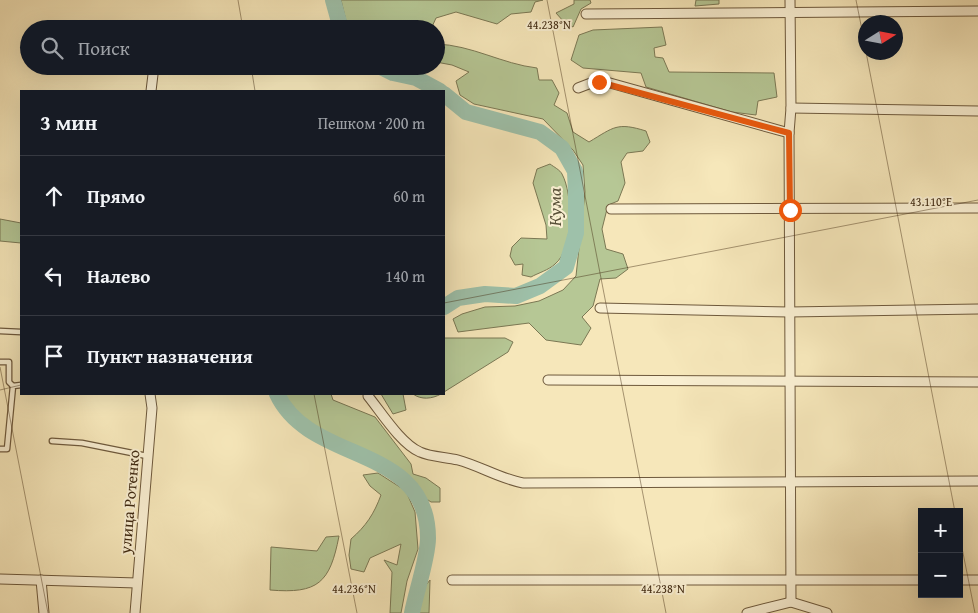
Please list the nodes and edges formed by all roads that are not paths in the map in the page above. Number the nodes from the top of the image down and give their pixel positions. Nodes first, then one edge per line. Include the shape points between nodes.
1 (790, 0) edge
2 (978, 12) edge
3 (586, 14) dead end
4 (790, 14) junction
5 (153, 75) edge
6 (578, 88) dead end
7 (152, 90) edge
8 (791, 108) junction
9 (978, 111) edge
10 (789, 133) junction
11 (978, 208) edge
12 (611, 209) dead end
13 (790, 210) junction
14 (600, 308) dead end
15 (978, 309) edge
16 (789, 312) junction
17 (0, 331) edge
18 (20, 332) edge
19 (0, 362) edge
20 (548, 380) dead end
21 (790, 381) junction
22 (978, 382) edge
23 (20, 385) edge
24 (13, 386) junction
25 (150, 395) edge
26 (368, 396) dead end
27 (52, 440) dead end
28 (0, 449) edge
29 (147, 456) junction
30 (978, 481) edge
31 (791, 482) junction
32 (0, 579) edge
33 (41, 580) junction
34 (452, 580) dead end
35 (918, 580) edge
36 (963, 580) edge
37 (978, 580) edge
38 (791, 581) junction
39 (138, 583) junction
40 (791, 602) junction
41 (44, 613) edge
42 (135, 613) edge
43 (748, 613) edge
44 (827, 613) edge

1 - 4 street
2 - 4 street
3 - 4 street
4 - 8 street
5 - 7 street
6 - 10 street via 591,83 610,83
8 - 9 street
8 - 10 street
10 - 13 street
11 - 13 street
12 - 13 street
13 - 16 street
14 - 16 street
15 - 16 street
16 - 21 street
17 - 18 lane
19 - 24 lane via 9,362
20 - 21 street
21 - 22 street
21 - 31 street
23 - 24 lane
24 - 28 lane via 6,449
25 - 29 street, улица Ротенко via 152,408
26 - 31 street via 406,442 420,452 458,460 512,481
27 - 29 lane
29 - 39 street, улица Ротенко
30 - 31 street
31 - 38 street
32 - 33 street
33 - 39 street
33 - 41 street
34 - 38 street
35 - 38 street
36 - 37 street
38 - 40 street
39 - 42 street, улица Ротенко
40 - 43 street
40 - 44 street

